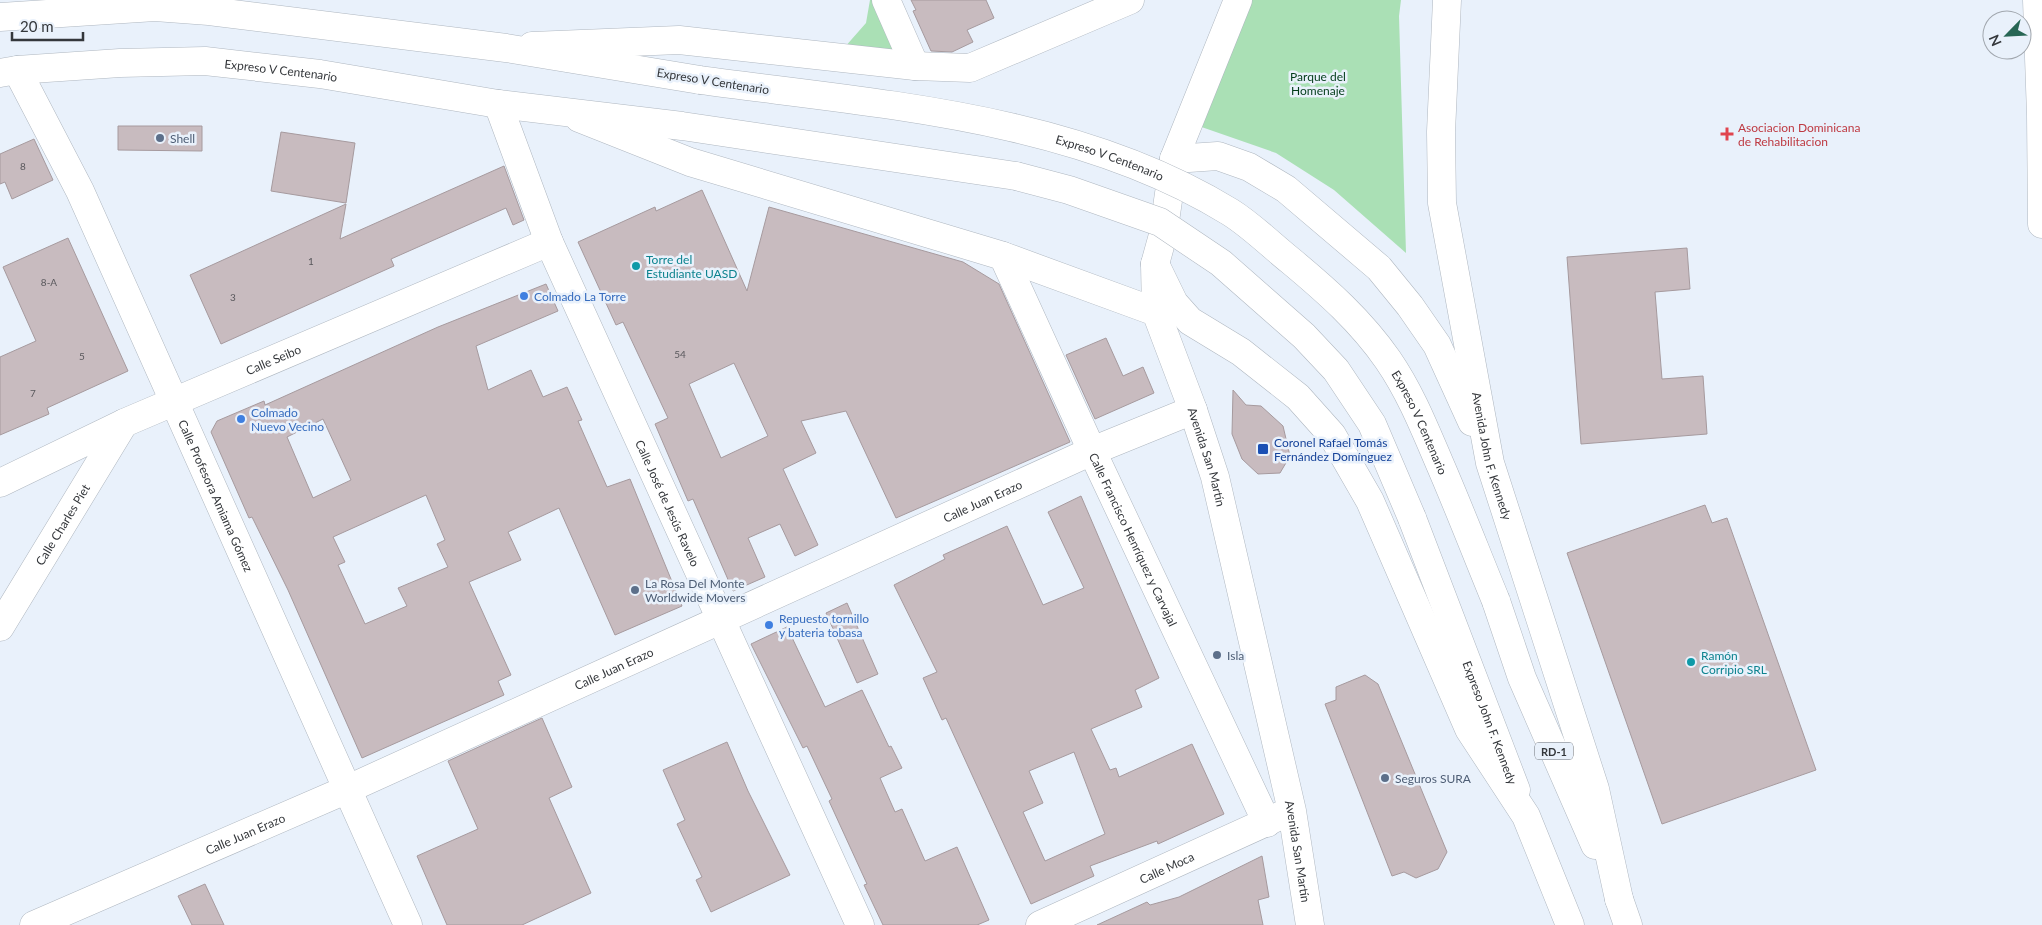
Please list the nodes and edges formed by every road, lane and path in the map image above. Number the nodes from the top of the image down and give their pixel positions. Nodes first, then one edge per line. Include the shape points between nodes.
1 (886, 0) edge
2 (1130, 0) edge
3 (1238, 0) edge
4 (1447, 0) edge
5 (2037, 0) edge
6 (103, 6) edge
7 (0, 17) edge
8 (506, 48) junction
9 (915, 66) junction
10 (9, 72) edge
11 (498, 104) junction
12 (561, 112) junction
13 (1174, 159) junction
14 (2042, 205) edge
15 (2042, 224) edge
16 (549, 242) junction
17 (1003, 256) junction
18 (1155, 264) junction
19 (1156, 312) junction
20 (174, 402) junction
21 (1193, 410) junction
22 (124, 423) junction
23 (1092, 451) junction
24 (1490, 462) junction
25 (0, 482) edge
26 (1412, 518) joint
27 (722, 620) junction
28 (0, 627) edge
29 (348, 789) junction
30 (1292, 810) junction
31 (1526, 816) junction
32 (1268, 823) junction
33 (1618, 899) junction
34 (34, 925) edge
35 (408, 925) edge
36 (860, 925) edge
37 (1040, 925) edge
38 (1310, 925) edge
39 (1570, 925) edge
40 (1628, 925) edge

1 - 9 main road
2 - 9 main road, Expreso V Centenario via 970,68
3 - 13 main road, Avenida San Martín
4 - 24 main road, Avenida John F. Kennedy via 1442,203
5 - 14 main road
6 - 7 main road, Expreso V Centenario
6 - 8 main road, Expreso V Centenario via 209,11
8 - 9 main road, Expreso V Centenario via 679,40
8 - 33 main road, Expreso V Centenario / RD-1, bridge via 700,80 961,117 1043,136 1119,159 1176,183 1232,213 1354,316 1388,361 1416,407 1496,601 1522,678
10 - 11 main road, Expreso V Centenario via 120,62 205,62 320,74
10 - 20 main road, Calle Profesora Amiama Gómez via 80,192
11 - 12 main road, Expreso V Centenario
11 - 16 main road, Calle José de Jesús Ravelo
12 - 17 main road, Expreso V Centenario via 690,162
12 - 26 main road, Expreso V Centenario, bridge via 682,126 1016,176 1069,190 1160,222 1221,263 1304,336 1336,370 1372,424
13 - 18 main road, Avenida San Martín via 1163,235
13 - 24 main road via 1218,156 1249,167 1286,189 1379,268 1437,345
14 - 15 main road
16 - 20 main road, Calle Seibo
16 - 27 main road, Calle José de Jesús Ravelo
17 - 19 main road, Expreso V Centenario
17 - 23 main road, Calle Francisco Henríquez y Carvajal
18 - 19 main road, Avenida San Martín
18 - 31 main road via 1174,303 1190,321 1241,352 1298,397 1332,435 1370,501 1469,729
19 - 21 main road, Avenida San Martín
20 - 22 main road, Calle Seibo
20 - 29 main road, Calle Profesora Amiama Gómez
21 - 23 main road, Calle Juan Erazo
21 - 30 main road, Avenida San Martín via 1215,478
22 - 25 main road, Calle Seibo
22 - 28 main road, Calle Charles Piet
23 - 27 main road, Calle Juan Erazo
23 - 32 main road, Calle Francisco Henríquez y Carvajal
24 - 33 main road, Avenida John F. Kennedy via 1595,789
26 - 31 main road, Expreso John F. Kennedy
27 - 29 main road, Calle Juan Erazo
27 - 36 main road, Calle José de Jesús Ravelo
29 - 34 main road, Calle Juan Erazo
29 - 35 main road, Calle Profesora Amiama Gómez
30 - 32 main road, Calle Moca
30 - 38 main road, Avenida San Martín
31 - 39 main road, Expreso John F. Kennedy
32 - 37 main road, Calle Moca
33 - 40 main road, RD-1

